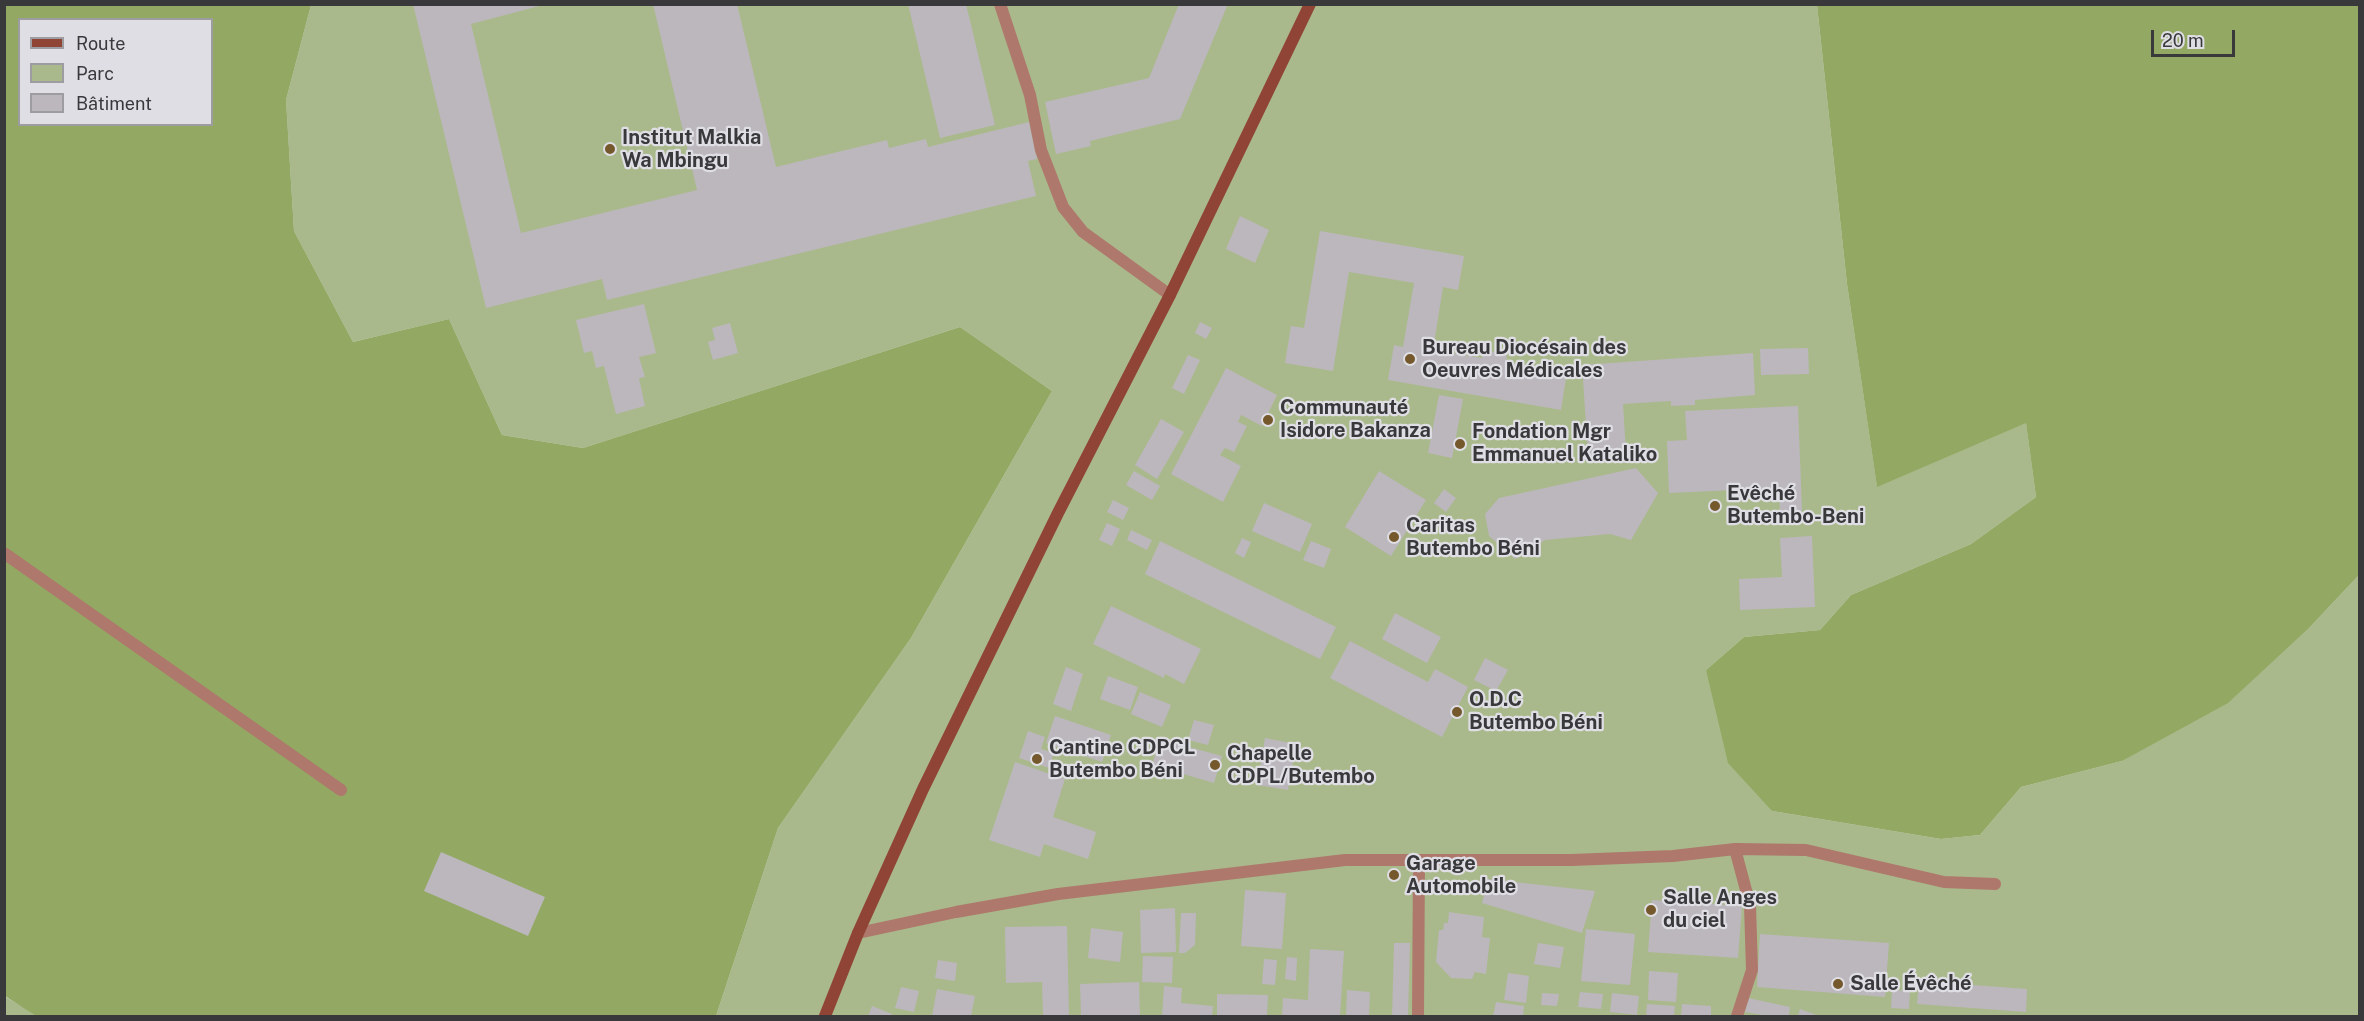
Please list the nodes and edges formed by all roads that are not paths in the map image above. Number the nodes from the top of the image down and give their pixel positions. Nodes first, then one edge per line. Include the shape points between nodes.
1 (1000, 4) edge
2 (1310, 4) edge
3 (1170, 295) junction
4 (4, 553) edge
5 (341, 790) dead end
6 (1735, 849) junction
7 (1419, 861) junction
8 (1995, 884) dead end
9 (858, 933) junction
10 (825, 1017) edge
11 (1418, 1017) edge
12 (1737, 1017) edge

1 - 3 street via 1030,95 1041,150 1063,207 1083,232
2 - 3 street
3 - 9 street via 1013,604
4 - 5 street
6 - 7 street via 1572,860
6 - 8 street via 1806,850 1944,882
6 - 12 street via 1750,905 1752,970
7 - 9 street via 1345,860 1058,894
7 - 11 street
9 - 10 street

